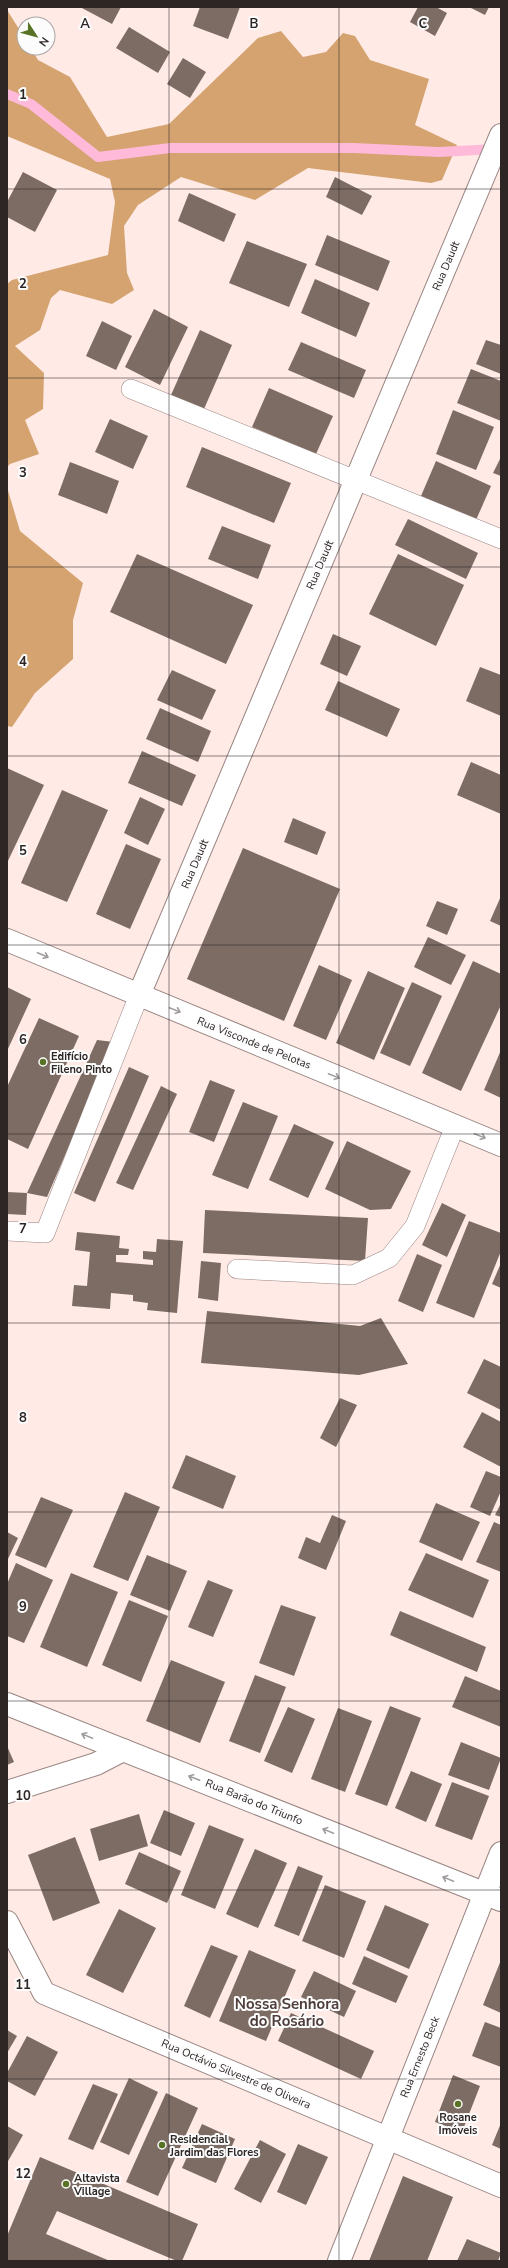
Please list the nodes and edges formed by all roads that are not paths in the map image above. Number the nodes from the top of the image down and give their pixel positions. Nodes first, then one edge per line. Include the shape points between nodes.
1 (501, 135) edge
2 (131, 389) dead end
3 (356, 480) junction
4 (501, 539) edge
5 (7, 940) edge
6 (139, 995) junction
7 (455, 1126) junction
8 (501, 1145) edge
9 (7, 1231) edge
10 (237, 1269) dead end
11 (7, 1704) edge
12 (124, 1750) junction
13 (7, 1792) edge
14 (501, 1853) edge
15 (493, 1897) edge
16 (7, 1922) edge
17 (387, 2138) junction
18 (501, 2186) edge
19 (339, 2261) edge

1 - 3 street, Rua Daudt
2 - 3 lane
3 - 4 lane
3 - 6 street, Rua Daudt
5 -> 6 street, Rua Visconde de Pelotas
6 -> 7 street, Rua Visconde de Pelotas
6 - 9 lane via 45,1233
7 -> 8 street, Rua Visconde de Pelotas
7 - 10 lane via 415,1226 389,1258 353,1275
12 -> 11 street, Rua Barão do Triunfo
12 - 13 street via 96,1764
15 -> 12 street, Rua Barão do Triunfo
14 - 15 street, Rua Ernesto Beck
15 - 17 street, Rua Ernesto Beck
16 - 17 street, Rua Octávio Silvestre de Oliveira via 44,1994
17 - 18 street, Rua Octávio Silvestre de Oliveira
17 - 19 street, Rua Ernesto Beck

